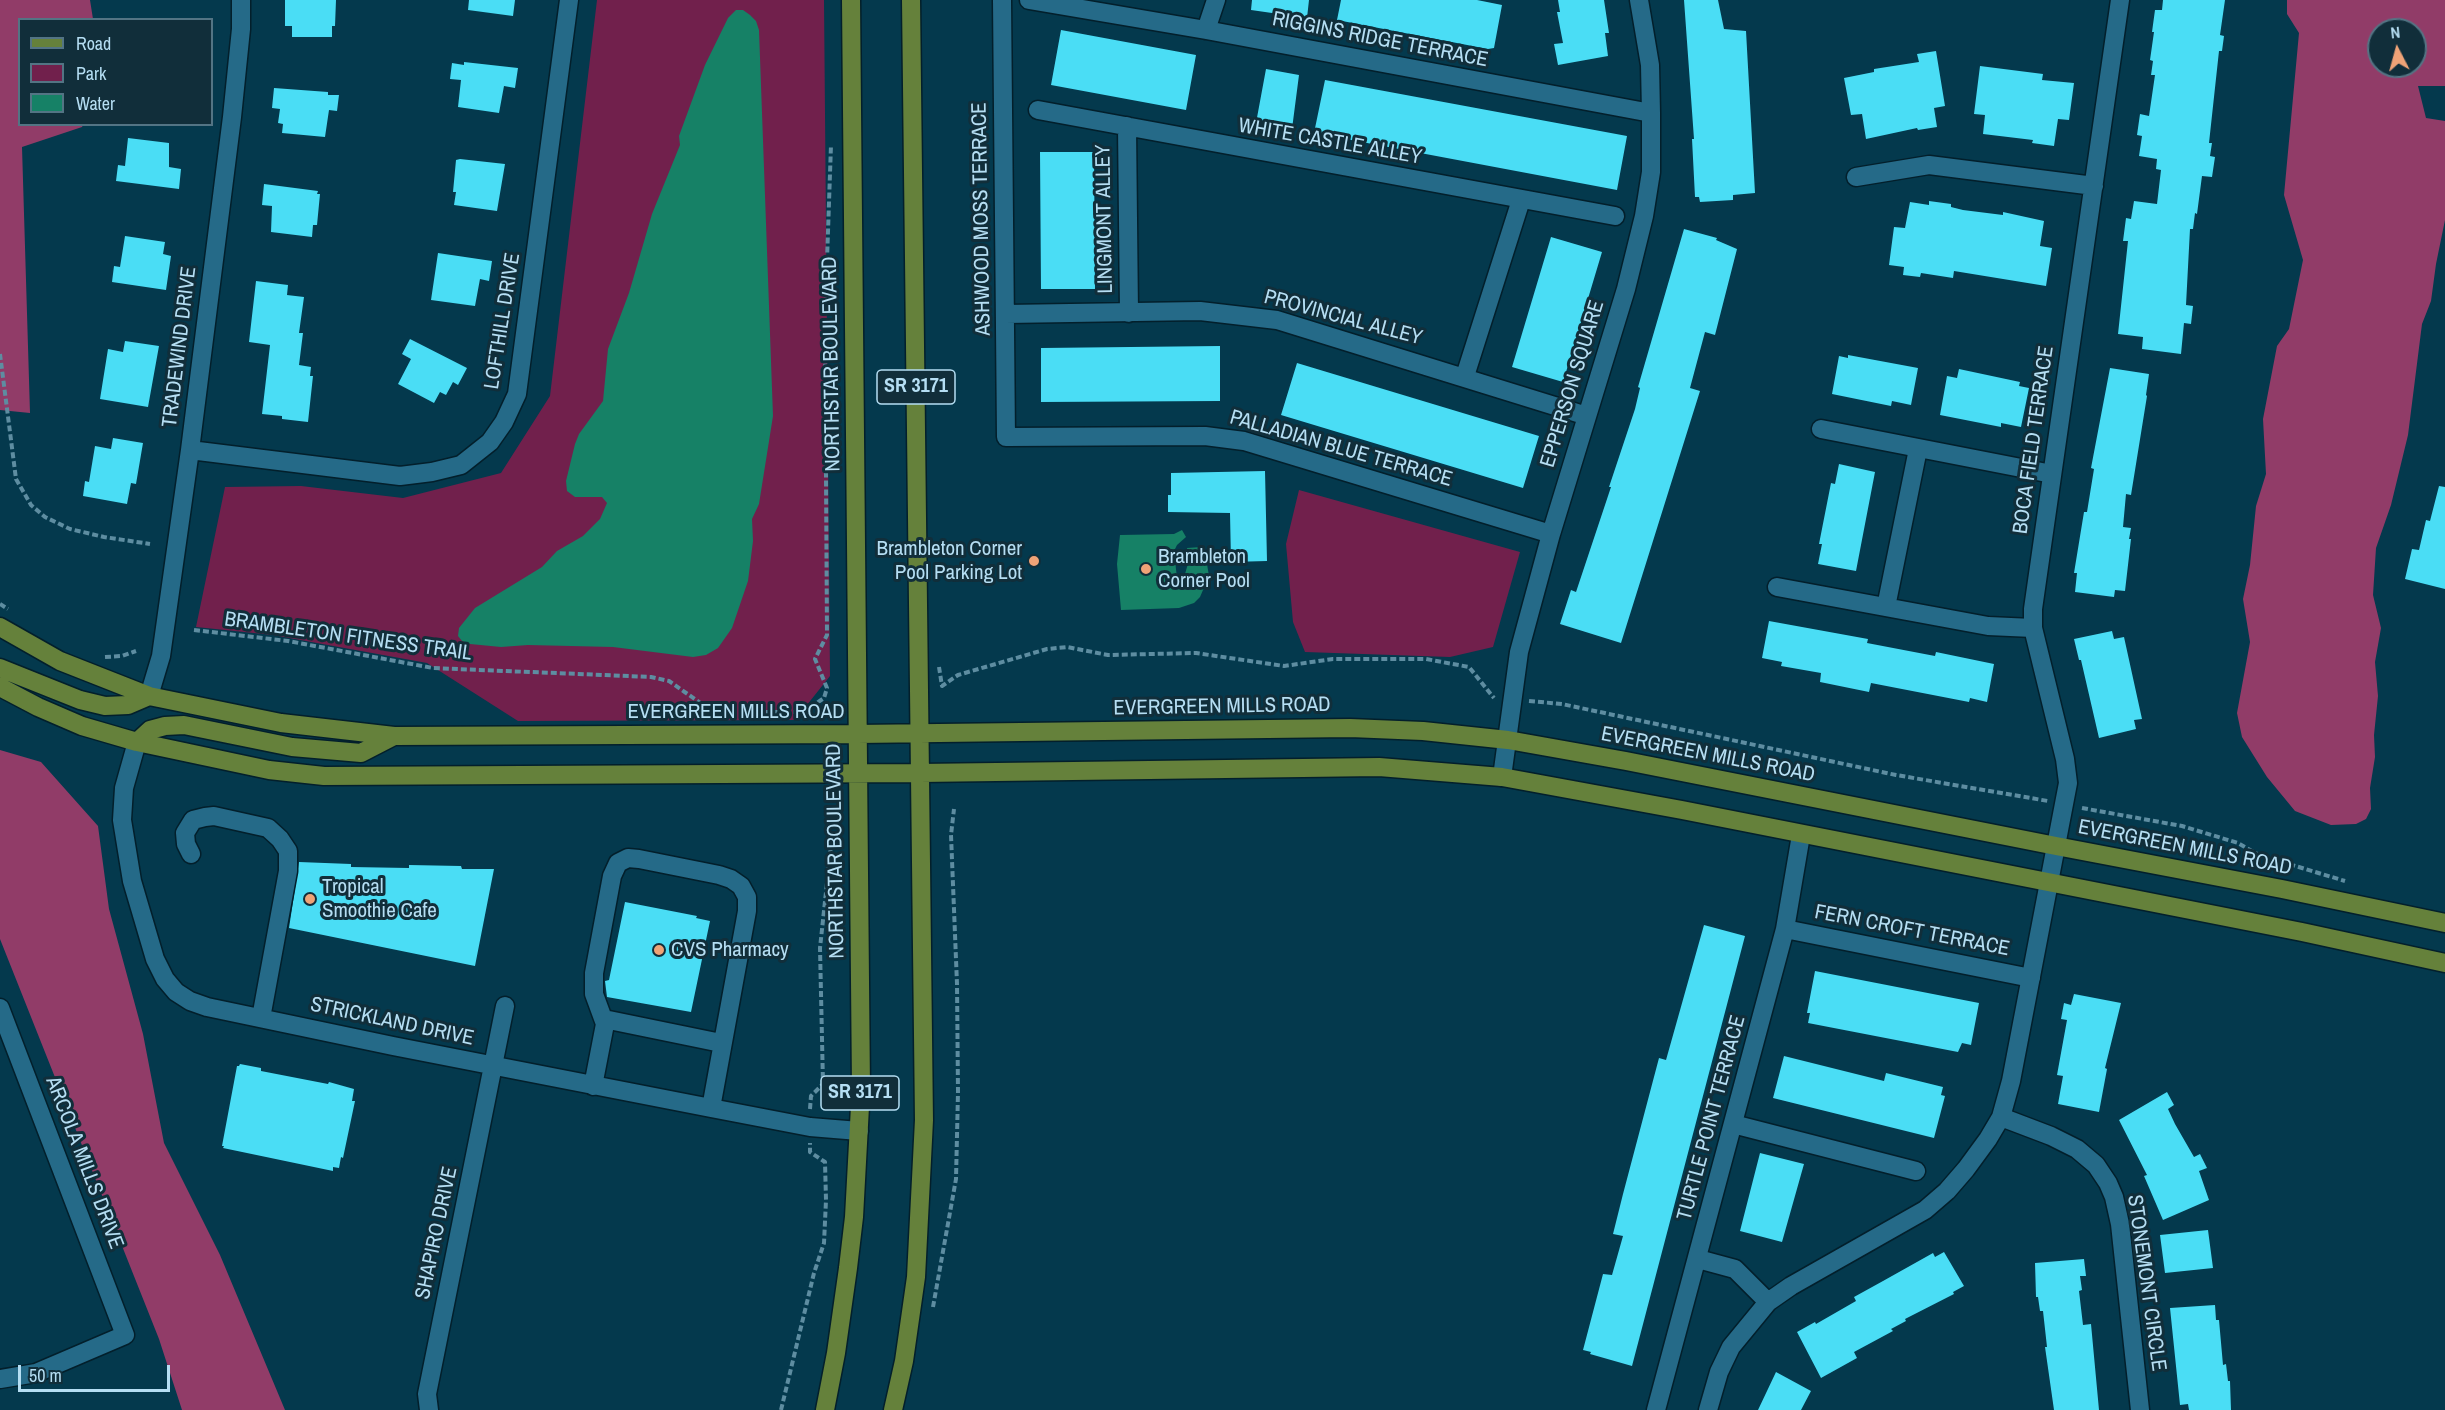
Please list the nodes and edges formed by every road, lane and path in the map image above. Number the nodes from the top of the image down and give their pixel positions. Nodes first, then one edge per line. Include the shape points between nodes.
1 (241, 0) edge
2 (569, 0) edge
3 (851, 0) edge
4 (911, 0) edge
5 (1002, 0) edge
6 (1029, 0) edge
7 (1216, 0) edge
8 (1639, 0) edge
9 (2120, 0) edge
10 (1206, 30) junction
11 (1038, 110) dead end
12 (1651, 113) junction
13 (1127, 126) junction
14 (832, 136) dead end
15 (1856, 177) dead end
16 (2094, 186) junction
17 (1521, 200) junction
18 (1615, 216) dead end
19 (1129, 313) junction
20 (1006, 314) junction
21 (0, 354) edge
22 (1465, 376) junction
23 (1587, 416) junction
24 (1821, 429) dead end
25 (1006, 437) joint
26 (1918, 449) junction
27 (190, 450) junction
28 (2052, 474) junction
29 (1551, 534) junction
30 (150, 544) dead end
31 (1777, 587) dead end
32 (0, 604) edge
33 (1886, 607) junction
34 (15, 613) dead end
35 (0, 627) edge
36 (2033, 628) junction
37 (194, 630) dead end
38 (136, 651) dead end
39 (98, 656) dead end
40 (0, 668) edge
41 (942, 686) dead end
42 (0, 687) edge
43 (149, 696) junction
44 (1514, 700) junction
45 (919, 733) junction
46 (857, 734) junction
47 (394, 736) junction
48 (1508, 740) junction
49 (136, 742) junction
50 (856, 773) junction
51 (920, 773) junction
52 (1502, 777) junction
53 (2065, 805) junction
54 (954, 809) dead end
55 (1801, 835) junction
56 (832, 836) dead end
57 (2056, 846) junction
58 (191, 854) dead end
59 (2347, 882) dead end
60 (2048, 884) junction
61 (2445, 923) edge
62 (1785, 929) junction
63 (2445, 963) edge
64 (2031, 978) junction
65 (505, 1006) dead end
66 (0, 1008) edge
67 (261, 1018) junction
68 (604, 1019) junction
69 (721, 1043) junction
70 (493, 1066) junction
71 (594, 1086) junction
72 (711, 1108) junction
73 (2001, 1117) junction
74 (1733, 1124) junction
75 (810, 1127) junction
76 (859, 1131) junction
77 (1916, 1171) dead end
78 (1698, 1259) junction
79 (1768, 1302) junction
80 (931, 1316) dead end
81 (0, 1379) edge
82 (429, 1410) edge
83 (781, 1410) edge
84 (825, 1410) edge
85 (893, 1410) edge
86 (1656, 1410) edge
87 (1708, 1410) edge
88 (2140, 1410) edge

1 - 27 street, TRADEWIND DRIVE via 232,117
2 - 27 street, LOFTHILL DRIVE via 517,394 490,442 461,465 400,476
3 - 46 main road, NORTHSTAR BOULEVARD / SR 3171
4 - 45 main road, SR 3171
5 - 20 street, ASHWOOD MOSS TERRACE
6 - 10 street, RIGGINS RIDGE TERRACE
7 - 10 street
8 - 12 street, EPPERSON SQUARE via 1650,65
9 - 16 street, BOCA FIELD TERRACE
10 - 12 street, RIGGINS RIDGE TERRACE
11 - 13 street, WHITE CASTLE ALLEY
12 - 23 street, EPPERSON SQUARE via 1651,172 1644,216
13 - 17 street, WHITE CASTLE ALLEY
13 - 19 street, LINGMONT ALLEY
14 - 37 path, BRAMBLETON FITNESS TRAIL via 825,318 827,635 815,659 826,688 824,698 798,712 719,712 709,710 669,681 651,677 433,668
15 - 16 street via 1929,165
16 - 28 street, BOCA FIELD TERRACE
17 - 18 street, WHITE CASTLE ALLEY
17 - 22 street
19 - 20 street, PROVINCIAL ALLEY
19 - 22 street, PROVINCIAL ALLEY via 1200,311 1277,320
20 - 25 street, ASHWOOD MOSS TERRACE
21 - 30 path via 16,479 31,505 70,529
22 - 23 street, PROVINCIAL ALLEY
23 - 29 street, EPPERSON SQUARE
24 - 26 street
25 - 29 street, PALLADIAN BLUE TERRACE via 1205,436 1244,441
26 - 28 street
26 - 33 street
27 - 43 street, TRADEWIND DRIVE via 161,656
28 - 36 street, BOCA FIELD TERRACE via 2035,587
29 - 44 street, EPPERSON SQUARE via 1520,652
31 - 33 street
32 - 34 path
33 - 36 street via 1988,626
35 - 43 main road, EVERGREEN MILLS ROAD via 60,661
36 - 53 street, BOCA FIELD TERRACE via 2065,759
38 - 39 path via 112,658
40 - 43 main road via 105,706 128,705
41 - 44 path via 958,675 1067,646 1108,655 1196,653 1284,666 1355,658 1446,661 1469,667 1493,698
42 - 49 main road via 82,726
43 - 47 main road, EVERGREEN MILLS ROAD via 281,723
44 - 48 street, EPPERSON SQUARE
44 - 53 path via 1562,704 1896,775
45 - 46 main road, EVERGREEN MILLS ROAD
45 - 48 main road, EVERGREEN MILLS ROAD via 1350,728 1423,730
45 - 51 main road, SR 3171
46 - 47 main road, EVERGREEN MILLS ROAD
46 - 50 main road, NORTHSTAR BOULEVARD / SR 3171
47 - 49 main road via 362,753 292,747 184,725 150,730
48 - 52 street, EPPERSON SQUARE
48 - 57 main road, EVERGREEN MILLS ROAD
49 - 50 main road via 240,765 324,776
49 - 67 street, STRICKLAND DRIVE via 124,788 122,820 132,881 155,959 165,979 190,1001
50 - 51 main road
50 - 76 main road, NORTHSTAR BOULEVARD / SR 3171
51 - 52 main road via 1379,767
51 - 85 main road, SR 3171 via 922,1179 916,1277
52 - 55 main road
53 - 57 street, BOCA FIELD TERRACE
53 - 59 path via 2182,826
54 - 80 path via 951,835 958,1005 956,1179
55 - 60 main road
55 - 62 street, TURTLE POINT TERRACE
56 - 75 path via 820,948 823,1084 811,1096
57 - 60 street, BOCA FIELD TERRACE
57 - 61 main road, EVERGREEN MILLS ROAD
58 - 67 street via 185,833 193,820 214,816 268,828 288,851 289,865
60 - 63 main road
60 - 64 street, BOCA FIELD TERRACE
62 - 64 street, FERN CROFT TERRACE
62 - 74 street, TURTLE POINT TERRACE
64 - 73 street, BOCA FIELD TERRACE
65 - 70 street, SHAPIRO DRIVE
66 - 81 street, ARCOLA MILLS DRIVE via 125,1335 36,1373
67 - 70 street, STRICKLAND DRIVE
68 - 69 street
68 - 69 street via 594,994 594,973 612,876 618,863 628,858 639,859 719,874 731,879 747,897
68 - 71 street
69 - 72 street
70 - 71 street, STRICKLAND DRIVE
70 - 82 street, SHAPIRO DRIVE via 427,1394
71 - 72 street, STRICKLAND DRIVE
72 - 75 street, STRICKLAND DRIVE
73 - 79 street, BOCA FIELD TERRACE via 1966,1169 1925,1210
73 - 88 street, STONEMONT CIRCLE via 2077,1149 2109,1183 2120,1224
74 - 77 street
74 - 78 street, TURTLE POINT TERRACE
75 - 76 street, STRICKLAND DRIVE
75 - 83 path via 810,1152 825,1162 824,1243
76 - 84 main road, NORTHSTAR BOULEVARD / SR 3171 via 848,1268
78 - 79 street via 1735,1269
78 - 86 street, TURTLE POINT TERRACE
79 - 87 street, BOCA FIELD TERRACE via 1731,1347

